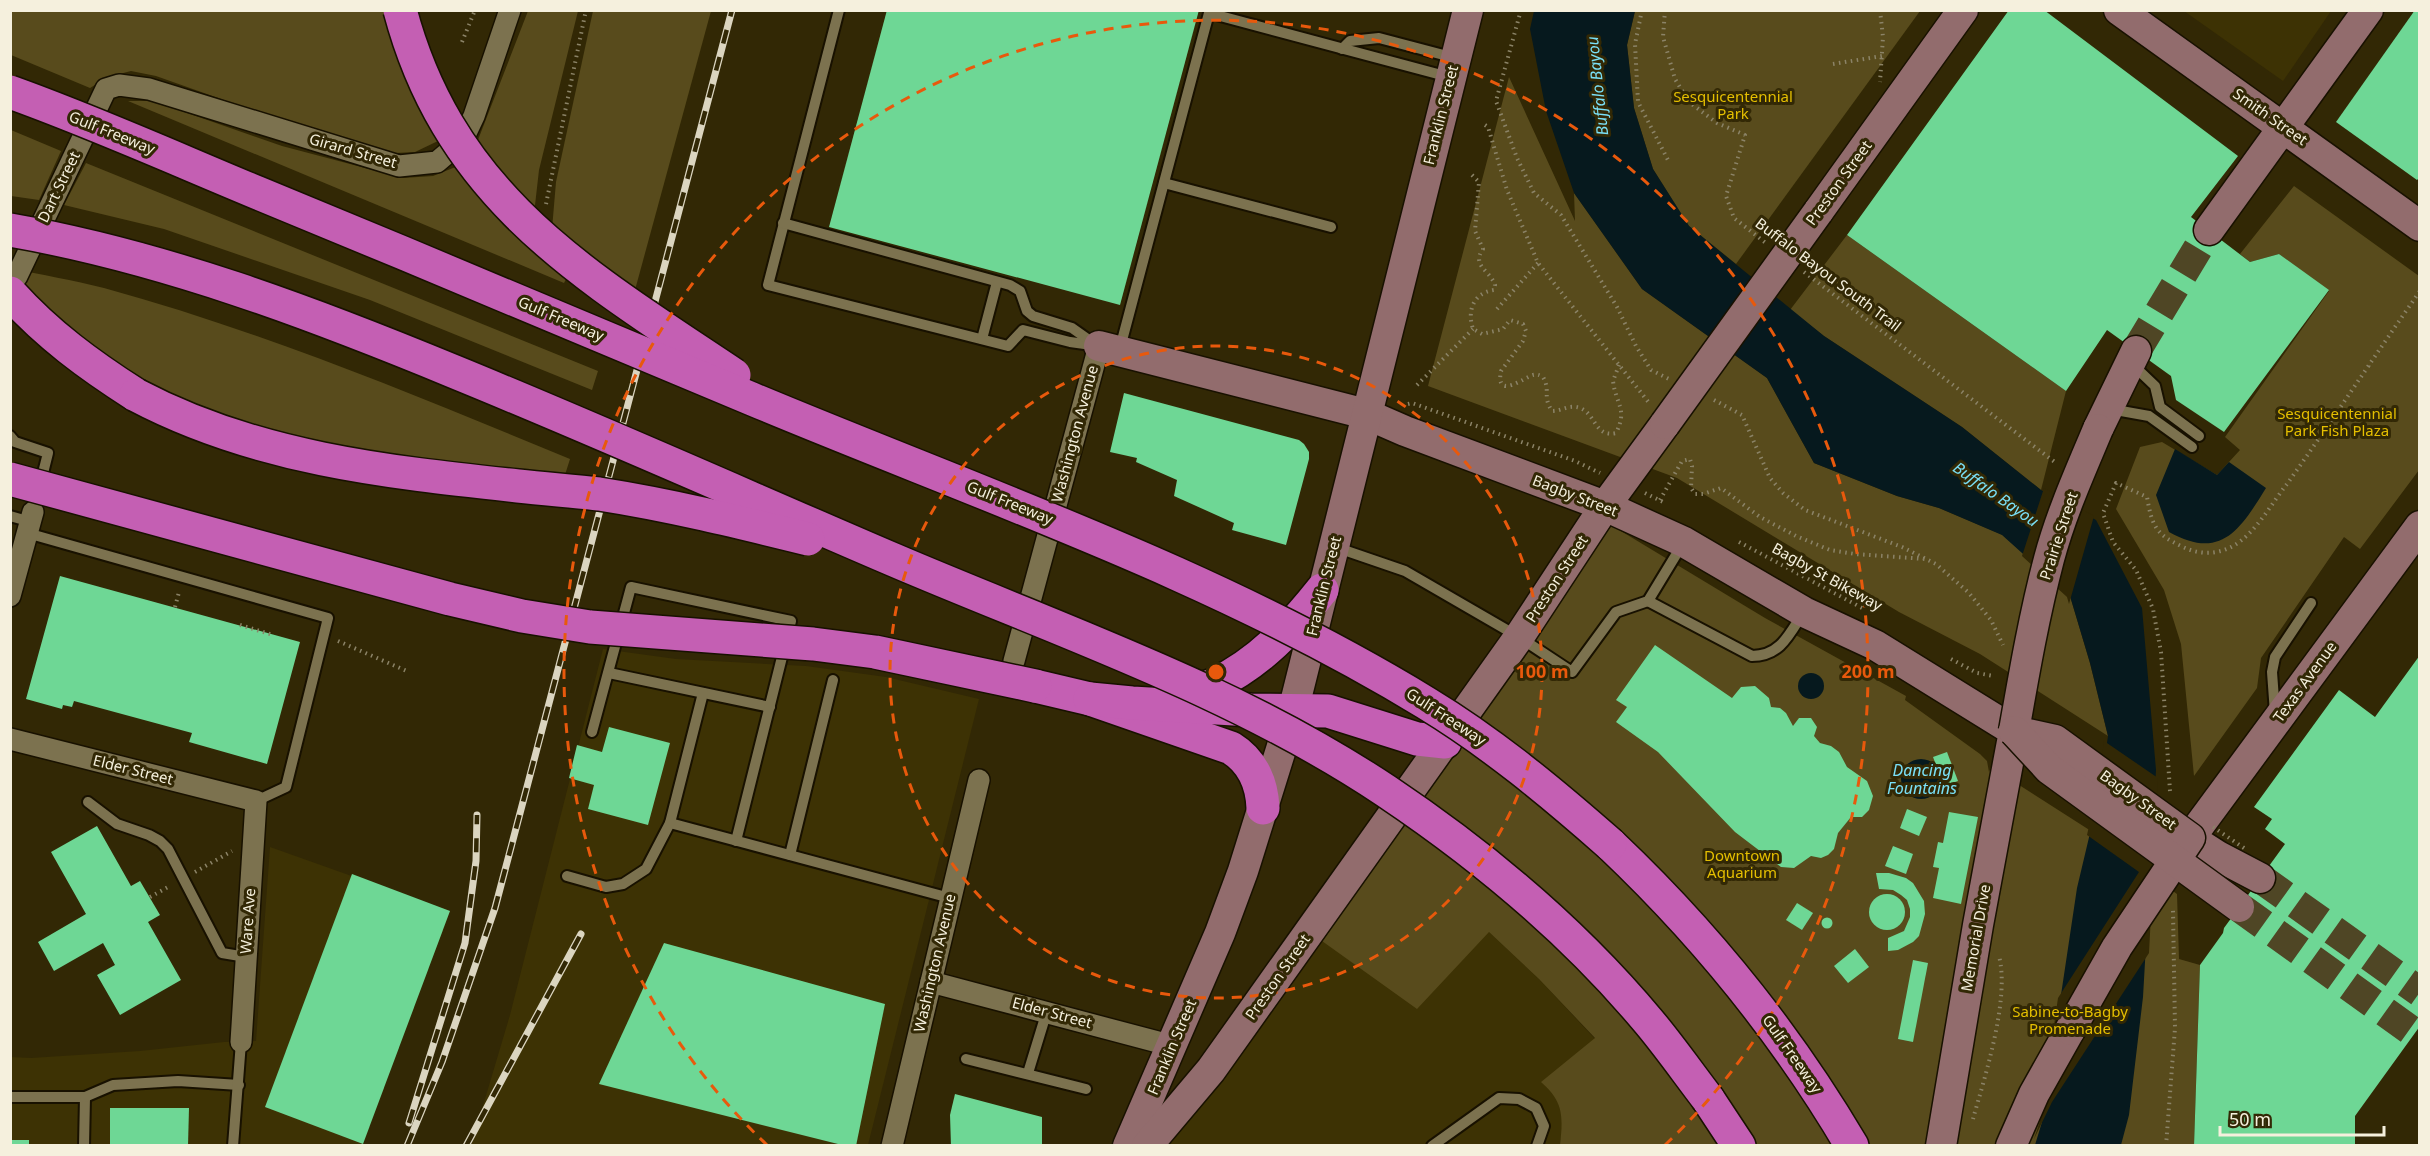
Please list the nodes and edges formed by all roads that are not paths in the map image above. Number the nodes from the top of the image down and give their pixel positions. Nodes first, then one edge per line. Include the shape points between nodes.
1 (400, 10) edge
2 (510, 10) edge
3 (840, 10) edge
4 (1468, 10) edge
5 (1963, 10) edge
6 (2368, 10) edge
7 (2124, 12) edge
8 (1342, 49) junction
9 (1453, 68) junction
10 (106, 89) joint
11 (10, 92) edge
12 (2284, 128) junction
13 (1164, 183) junction
14 (783, 223) junction
15 (2420, 226) edge
16 (1331, 227) dead end
17 (10, 230) edge
18 (2209, 230) tunnel mouth
19 (997, 282) junction
20 (10, 285) edge
21 (10, 293) edge
22 (982, 339) junction
23 (1109, 349) junction
24 (2133, 357) joint
25 (1366, 414) junction
26 (797, 417) junction
27 (2102, 419) junction
28 (10, 436) edge
29 (2199, 436) dead end
30 (2192, 447) dead end
31 (10, 479) edge
32 (1605, 507) junction
33 (25, 520) edge
34 (2420, 526) edge
35 (1684, 542) junction
36 (1333, 546) junction
37 (897, 561) junction
38 (1322, 590) junction
39 (10, 596) edge
40 (1648, 602) junction
41 (2311, 603) dead end
42 (1804, 612) junction
43 (1519, 637) junction
44 (1014, 661) dead end
45 (609, 673) junction
46 (833, 680) dead end
47 (703, 693) junction
48 (1090, 699) junction
49 (1132, 703) junction
50 (770, 707) junction
51 (1293, 711) junction
52 (2276, 722) junction
53 (2014, 731) junction
54 (592, 732) dead end
55 (10, 739) edge
56 (1445, 742) junction
57 (979, 780) dead end
58 (256, 801) junction
59 (88, 802) dead end
60 (1263, 808) junction
61 (670, 823) junction
62 (736, 840) junction
63 (2183, 849) junction
64 (790, 855) junction
65 (567, 876) dead end
66 (2260, 878) tunnel mouth
67 (950, 898) junction
68 (2239, 907) tunnel mouth
69 (246, 957) junction
70 (931, 982) junction
71 (1047, 1011) junction
72 (241, 1042) joint
73 (1173, 1046) junction
74 (966, 1059) dead end
75 (1028, 1073) junction
76 (238, 1085) junction
77 (1086, 1089) dead end
78 (10, 1097) edge
79 (85, 1097) junction
80 (84, 1146) edge
81 (232, 1146) edge
82 (892, 1146) edge
83 (1128, 1146) edge
84 (1147, 1146) edge
85 (1432, 1146) edge
86 (1537, 1146) edge
87 (1739, 1146) edge
88 (1852, 1146) edge
89 (1941, 1146) edge
90 (2012, 1146) edge

1 - 26 highway, bridge via 422,75 454,137 516,215 612,294
2 - 10 street, Girard Street via 466,133 437,162 399,166 149,89 119,85
3 - 14 lane
4 - 9 street, Franklin Street
5 - 32 street, Preston Street, bridge
6 - 12 street
7 - 12 street, Smith Street
8 - 9 lane via 1376,58
8 - 9 lane via 1350,41 1379,38
8 - 13 lane via 1209,13
9 - 25 street, Franklin Street
10 - 20 street, Dart Street
11 - 26 highway, Gulf Freeway, bridge
12 - 15 street, Smith Street
12 - 18 street
13 - 16 lane
13 - 23 lane
14 - 19 lane
14 - 22 lane via 768,285
17 - 37 highway, bridge via 148,262 328,322 611,436
19 - 22 lane
19 - 23 lane via 1020,291 1032,316 1072,328
21 - 37 highway, bridge via 57,340 94,369 173,414 229,436 388,471 598,494 697,512
22 - 23 lane via 1008,346 1023,330
23 - 25 street, Bagby Street
23 - 44 street, Washington Avenue
24 - 27 street, Prairie Street
24 - 29 lane via 2155,386 2160,406
25 - 32 street, Bagby Street
25 - 36 street, Franklin Street
26 - 88 highway, Gulf Freeway, bridge via 1207,587 1353,660 1430,705 1494,749 1610,844 1699,935 1772,1024
27 - 30 lane via 2150,416
27 - 53 street, Prairie Street, bridge via 2049,559
28 - 33 lane via 15,442 48,453
31 - 48 highway, bridge via 522,616 590,627 865,651
32 - 35 street, Bagby Street
32 - 43 street, Preston Street
33 - 39 street
33 - 58 lane via 328,618 286,787
34 - 52 street, Texas Avenue
35 - 40 lane
35 - 42 street, Bagby Street
36 - 38 street, Franklin Street
36 - 43 lane via 1405,571
37 - 87 highway, bridge via 1192,685 1269,723 1403,803 1493,869 1608,976 1650,1023
38 - 49 highway via 1292,629 1257,658 1215,684 1176,698
38 - 51 street, Franklin Street
40 - 42 lane via 1752,656 1774,652
40 - 43 lane via 1616,612 1572,672
41 - 52 lane via 2275,657 2272,672
42 - 53 street, Bagby Street via 1875,645
43 - 56 street, Preston Street
45 - 47 lane
45 - 50 lane via 631,587 791,621
45 - 54 lane
46 - 64 lane
47 - 50 lane
47 - 61 lane
48 - 49 highway
48 - 60 highway via 1231,748 1254,772
49 - 51 highway
50 - 62 lane
51 - 56 highway via 1328,711 1417,739
51 - 60 street, Franklin Street
52 - 63 street, Texas Avenue
53 - 63 street, Bagby Street, bridge via 2049,769
53 - 89 street, Memorial Drive
55 - 58 street, Elder Street
56 - 84 street, Preston Street via 1211,1070
57 - 67 street, Washington Avenue
58 - 69 street, Ware Ave
59 - 69 lane via 117,824 160,841 168,849 222,953
60 - 73 street, Franklin Street via 1220,933
61 - 62 lane
61 - 65 lane via 646,869 623,884 606,887
62 - 64 lane
63 - 66 street, Bagby Street via 2218,856
63 - 68 street, Bagby Street, bridge
63 - 90 street, bridge via 2117,947 2034,1094
64 - 67 lane
67 - 70 street, Washington Avenue
69 - 72 street, Ware Ave
70 - 71 street, Elder Street
70 - 82 street, Washington Avenue
71 - 73 street, Elder Street
71 - 75 lane
72 - 76 lane
73 - 83 street, Franklin Street
74 - 75 lane
75 - 77 lane
76 - 79 lane via 178,1081 113,1085
76 - 81 lane
78 - 79 lane
79 - 80 lane
85 - 86 lane via 1499,1098 1520,1099 1536,1108 1544,1126

